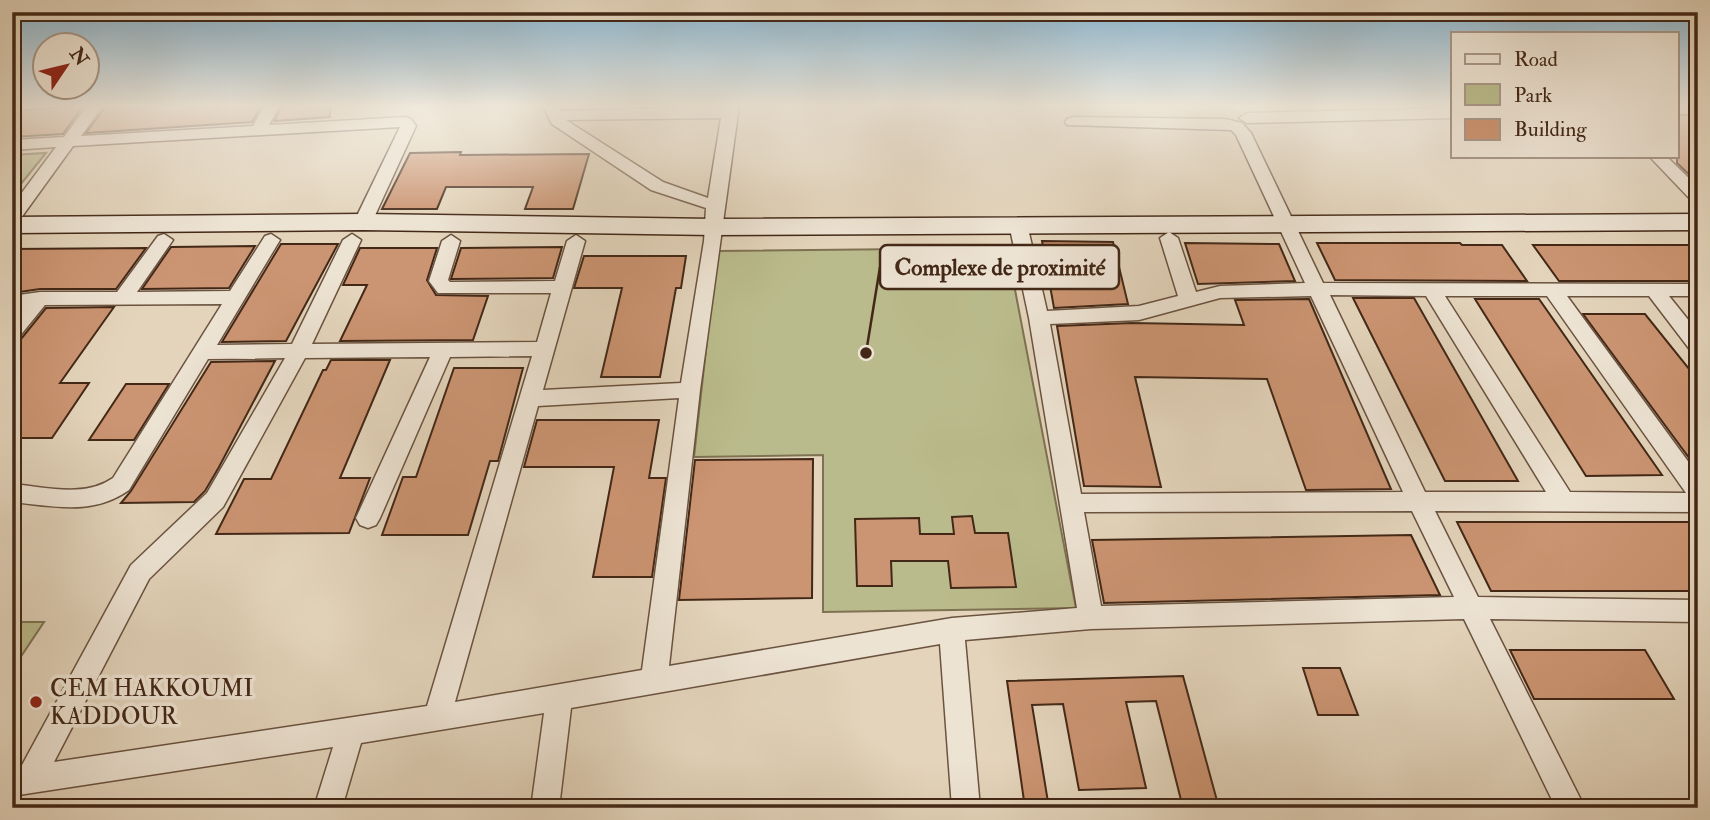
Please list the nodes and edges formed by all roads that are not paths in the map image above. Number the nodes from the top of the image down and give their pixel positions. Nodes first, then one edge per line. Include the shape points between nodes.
1 (67, 144) edge
2 (402, 144) edge
3 (592, 144) edge
4 (725, 144) edge
5 (1248, 144) edge
6 (1659, 158) edge
7 (1698, 197) edge
8 (12, 218) edge
9 (1698, 222) edge
10 (714, 224) junction
11 (12, 225) edge
12 (1288, 229) junction
13 (357, 231) junction
14 (1019, 231) junction
15 (1698, 236) edge
16 (1169, 238) junction
17 (12, 240) edge
18 (164, 240) junction
19 (271, 240) junction
20 (451, 241) junction
21 (576, 241) junction
22 (562, 287) junction
23 (1316, 289) junction
24 (1431, 289) junction
25 (1553, 290) junction
26 (1654, 290) junction
27 (1698, 290) edge
28 (123, 296) junction
29 (236, 297) junction
30 (40, 299) junction
31 (1189, 300) junction
32 (12, 303) edge
33 (1039, 318) junction
34 (12, 332) edge
35 (1698, 346) edge
36 (544, 349) junction
37 (299, 351) junction
38 (443, 351) junction
39 (201, 352) junction
40 (690, 390) junction
41 (531, 399) junction
42 (12, 493) edge
43 (1698, 493) edge
44 (1564, 500) junction
45 (1418, 501) junction
46 (1071, 503) junction
47 (1698, 503) edge
48 (368, 519) dead end
49 (1472, 608) junction
50 (1698, 611) edge
51 (1091, 618) junction
52 (951, 630) junction
53 (654, 679) junction
54 (559, 698) junction
55 (437, 718) junction
56 (351, 731) junction
57 (20, 781) edge
58 (328, 808) edge
59 (545, 808) edge
60 (966, 808) edge
61 (1572, 808) edge

1 - 8 street
2 - 13 street
3 - 10 street via 675,194
4 - 10 street
5 - 12 street
6 - 7 street
9 - 12 street
10 - 13 street
10 - 14 street
10 - 21 street
10 - 40 street
11 - 13 street
12 - 14 street
12 - 15 street
12 - 16 street
12 - 23 street
13 - 19 street
13 - 20 street
13 - 37 street
14 - 16 street
14 - 33 street
16 - 31 street
17 - 18 street
18 - 19 street
18 - 28 street
19 - 29 street
20 - 21 street
20 - 22 street via 438,281 443,287
21 - 22 street
22 - 36 street
23 - 24 street
23 - 31 street via 1220,292
23 - 45 street
24 - 25 street
24 - 44 street
25 - 26 street
25 - 43 street
26 - 27 street
26 - 35 street
28 - 29 street
28 - 30 street
29 - 39 street
30 - 32 street
30 - 34 street
31 - 33 street via 1126,315
33 - 46 street
36 - 38 street
36 - 41 street
37 - 38 street
37 - 39 street
37 - 57 street via 215,500 140,572
38 - 48 street
39 - 42 street via 113,490 89,498
40 - 41 street
40 - 53 street
41 - 55 street
44 - 45 street
44 - 47 street
45 - 46 street
45 - 49 street
46 - 51 street
49 - 50 street
49 - 51 street
49 - 61 street
51 - 52 street
52 - 53 street
52 - 60 street
53 - 54 street
54 - 55 street
54 - 59 street
55 - 56 street
56 - 57 street
56 - 58 street

